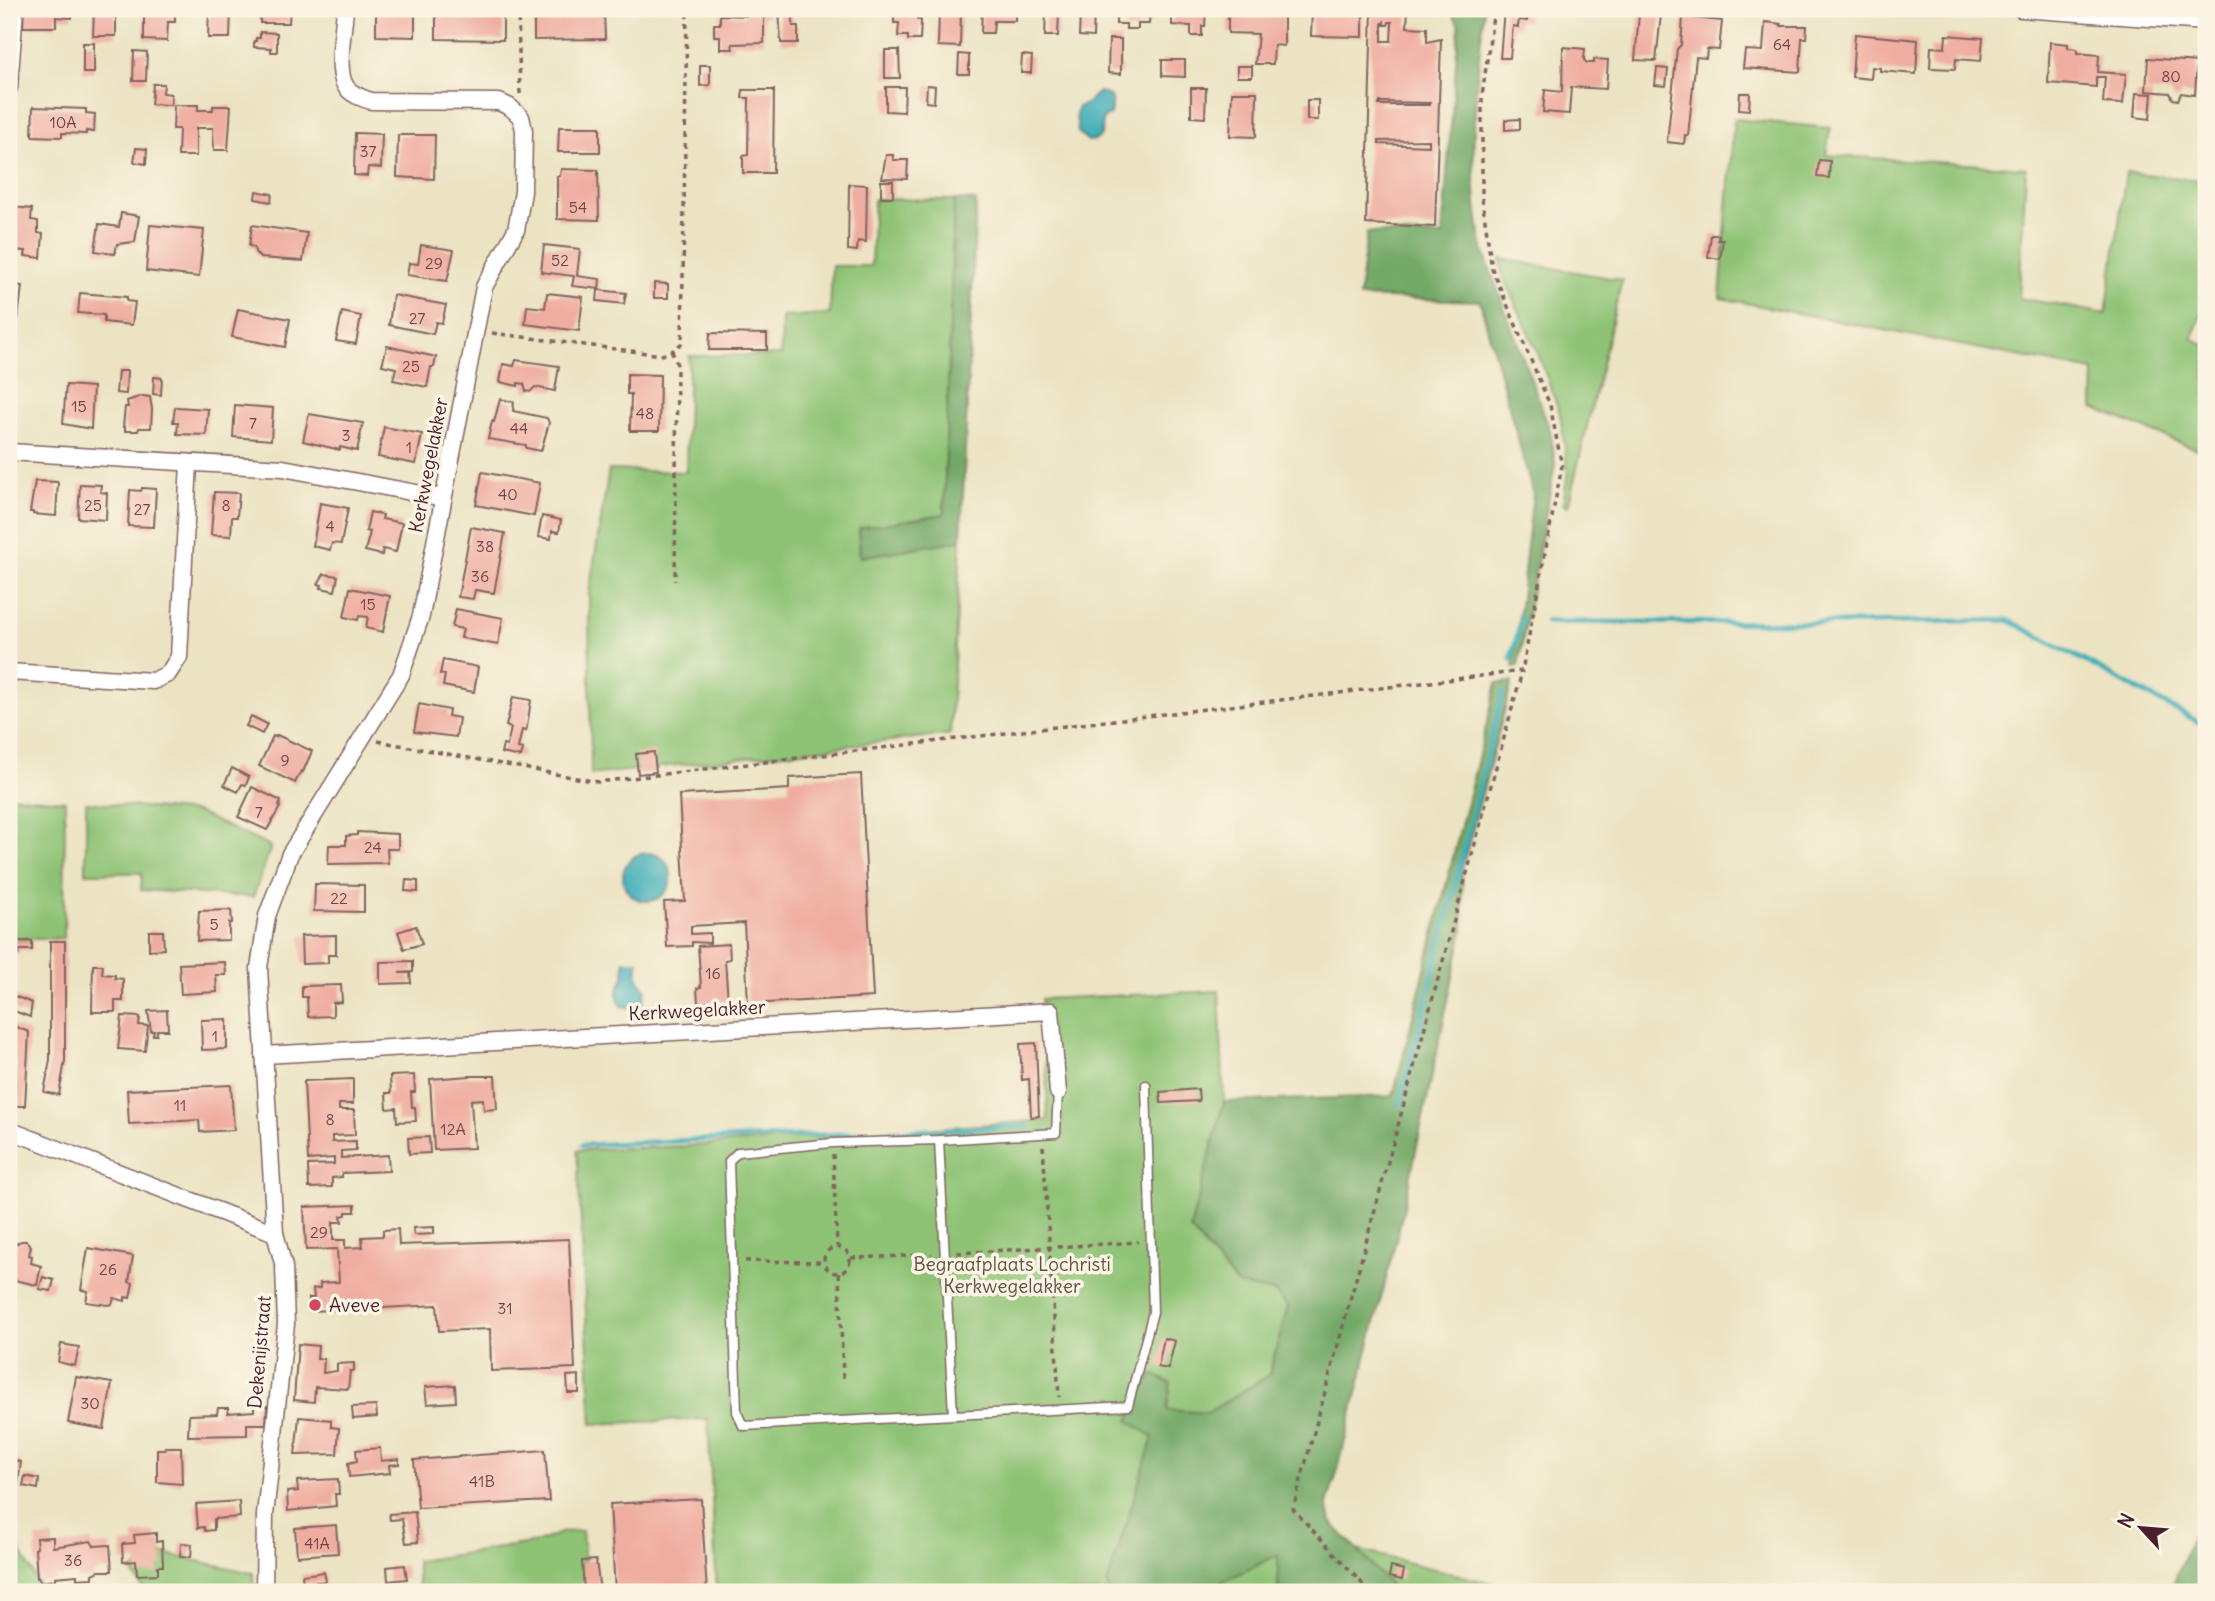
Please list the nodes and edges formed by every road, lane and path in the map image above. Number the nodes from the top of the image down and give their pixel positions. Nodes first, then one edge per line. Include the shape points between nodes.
1 (15, 9) edge
2 (345, 9) edge
3 (518, 9) edge
4 (687, 9) edge
5 (1494, 9) edge
6 (2021, 9) edge
7 (2206, 22) edge
8 (9, 88) edge
9 (520, 117) junction
10 (476, 331) junction
11 (672, 351) junction
12 (9, 452) edge
13 (189, 463) junction
14 (443, 498) junction
15 (675, 581) dead end
16 (1522, 671) junction
17 (9, 672) edge
18 (363, 738) junction
19 (264, 1055) junction
20 (1146, 1085) dead end
21 (1058, 1092) joint
22 (9, 1130) edge
23 (1042, 1134) junction
24 (939, 1140) junction
25 (832, 1143) junction
26 (275, 1233) junction
27 (1151, 1241) junction
28 (837, 1246) junction
29 (1049, 1247) junction
30 (944, 1254) junction
31 (851, 1258) junction
32 (732, 1261) junction
33 (824, 1262) junction
34 (839, 1273) junction
35 (843, 1378) dead end
36 (1060, 1409) junction
37 (953, 1415) junction
38 (264, 1592) edge
39 (1370, 1592) edge

1 - 8 street
2 - 9 street via 341,75 357,96 499,102
3 - 9 path
4 - 11 path via 682,343
5 - 16 path via 1482,96 1482,199 1492,269 1550,405 1562,466
6 - 7 street
9 - 10 street, Kerkwegelakker via 523,192 516,230 484,287
10 - 11 path via 662,355
10 - 14 street, Kerkwegelakker
11 - 15 path via 677,365
12 - 13 street
13 - 14 street via 283,468
13 - 17 street via 179,657 168,674 153,681
14 - 18 street, Kerkwegelakker via 421,616 401,675
16 - 18 path via 598,782
16 - 39 path via 1293,1509
18 - 19 street, Kerkwegelakker via 290,854 267,916 259,968
19 - 21 street, Kerkwegelakker via 1051,1011
19 - 26 street, Kerkwegelakker
20 - 27 lane
21 - 23 lane via 1056,1133
22 - 26 street
23 - 24 lane
23 - 29 path
24 - 25 lane
24 - 30 lane
25 - 28 path
25 - 32 lane via 738,1152 729,1161
26 - 38 street, Dekenijstraat via 284,1267 286,1324 265,1515
27 - 29 path
27 - 36 lane via 1153,1312 1128,1406
28 - 31 path
28 - 33 path via 825,1253
29 - 30 path
29 - 36 path
30 - 31 path
30 - 37 lane
31 - 34 path
32 - 33 path
32 - 37 lane via 737,1412 743,1426
33 - 34 path via 827,1269
34 - 35 path
36 - 37 lane

